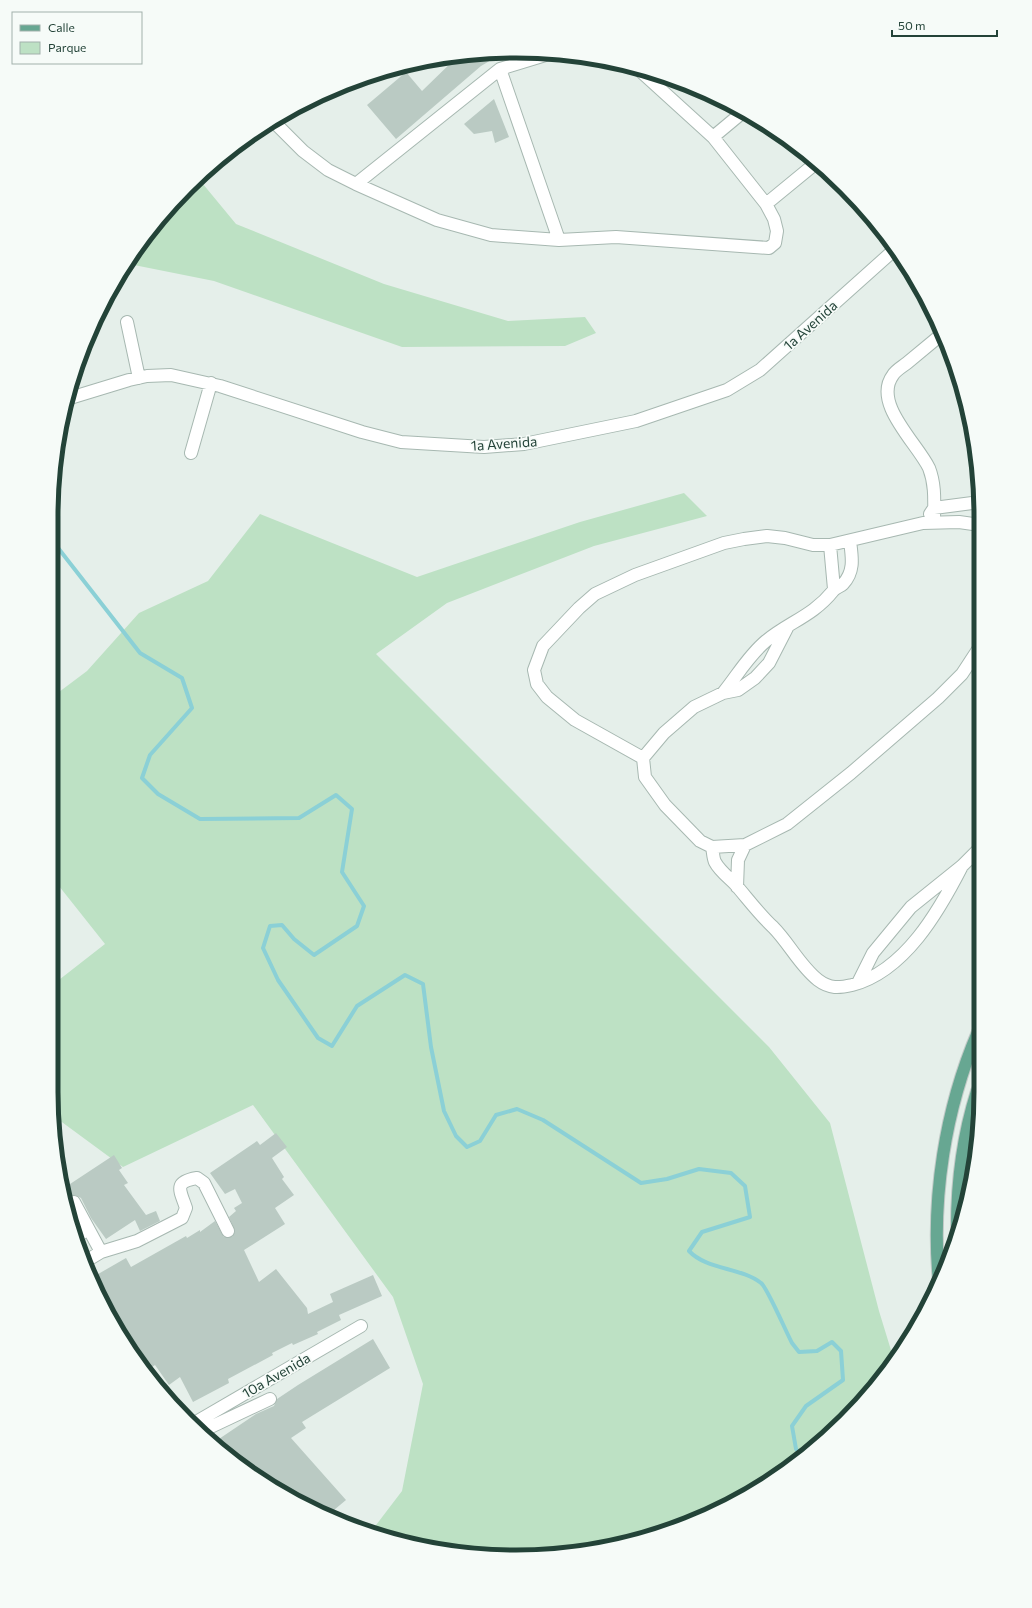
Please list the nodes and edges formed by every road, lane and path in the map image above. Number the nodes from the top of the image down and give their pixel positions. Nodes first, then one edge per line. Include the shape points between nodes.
1 (534, 59) edge
2 (500, 69) junction
3 (648, 78) edge
4 (739, 116) edge
5 (277, 125) edge
6 (713, 137) junction
7 (812, 167) edge
8 (356, 184) junction
9 (766, 204) junction
10 (559, 240) junction
11 (891, 254) edge
12 (127, 322) dead end
13 (938, 338) edge
14 (139, 378) junction
15 (211, 383) junction
16 (74, 397) edge
17 (191, 453) dead end
18 (974, 504) edge
19 (934, 508) junction
20 (928, 522) junction
21 (974, 524) edge
22 (850, 541) junction
23 (830, 545) junction
24 (834, 589) junction
25 (787, 628) junction
26 (974, 656) edge
27 (723, 693) junction
28 (643, 758) junction
29 (746, 845) junction
30 (712, 847) junction
31 (974, 854) edge
32 (962, 866) junction
33 (737, 887) junction
34 (858, 983) junction
35 (974, 1041) edge
36 (974, 1104) edge
37 (74, 1202) dead end
38 (957, 1214) edge
39 (88, 1229) junction
40 (228, 1231) dead end
41 (81, 1234) edge
42 (101, 1252) junction
43 (90, 1259) edge
44 (938, 1268) edge
45 (361, 1326) dead end
46 (270, 1399) dead end
47 (197, 1421) edge
48 (206, 1429) edge

1 - 2 street
2 - 8 street
2 - 10 street
3 - 6 street
4 - 6 street
5 - 8 street via 303,151 328,170
6 - 9 street
7 - 9 street
8 - 10 street via 437,220 491,235
9 - 10 street via 774,218 777,231 775,243 769,248 616,237
11 - 15 street, 1a Avenida via 760,370 727,390 636,421 524,444 484,447 401,442 362,432
12 - 14 street
13 - 19 street via 893,374 887,387 889,403 895,417 929,469 935,488
14 - 15 street, 1a Avenida via 171,375
14 - 16 street, 1a Avenida via 110,384
15 - 17 street
18 - 19 street
19 - 20 street
20 - 21 street
20 - 22 street
22 - 23 street
22 - 24 street via 853,560 851,571 841,586
23 - 24 street
23 - 28 street via 813,545 767,536 724,543 635,575 595,594 543,646 534,670 537,684 547,697 575,720
24 - 25 street via 815,610
25 - 27 street via 766,641 750,656
25 - 27 street via 769,663 755,678 738,690
26 - 29 street via 962,674 938,698 851,773 787,824
27 - 28 street via 694,707 679,719
28 - 30 street via 645,777 665,806 700,841
29 - 30 street
29 - 33 street via 738,860
30 - 33 street via 714,862
31 - 32 street
32 - 34 street via 906,912 873,953
32 - 34 street via 944,899 917,938 895,960 874,976
33 - 34 street via 818,980 836,989
35 - 44 main road via 966,1060 945,1142 936,1214
36 - 38 main road via 966,1132
37 - 39 street
39 - 41 street
39 - 42 street
40 - 42 street via 201,1180 197,1178 185,1180 179,1188 186,1208 182,1218 137,1242
42 - 43 street
45 - 47 street, 10a Avenida
46 - 48 street

